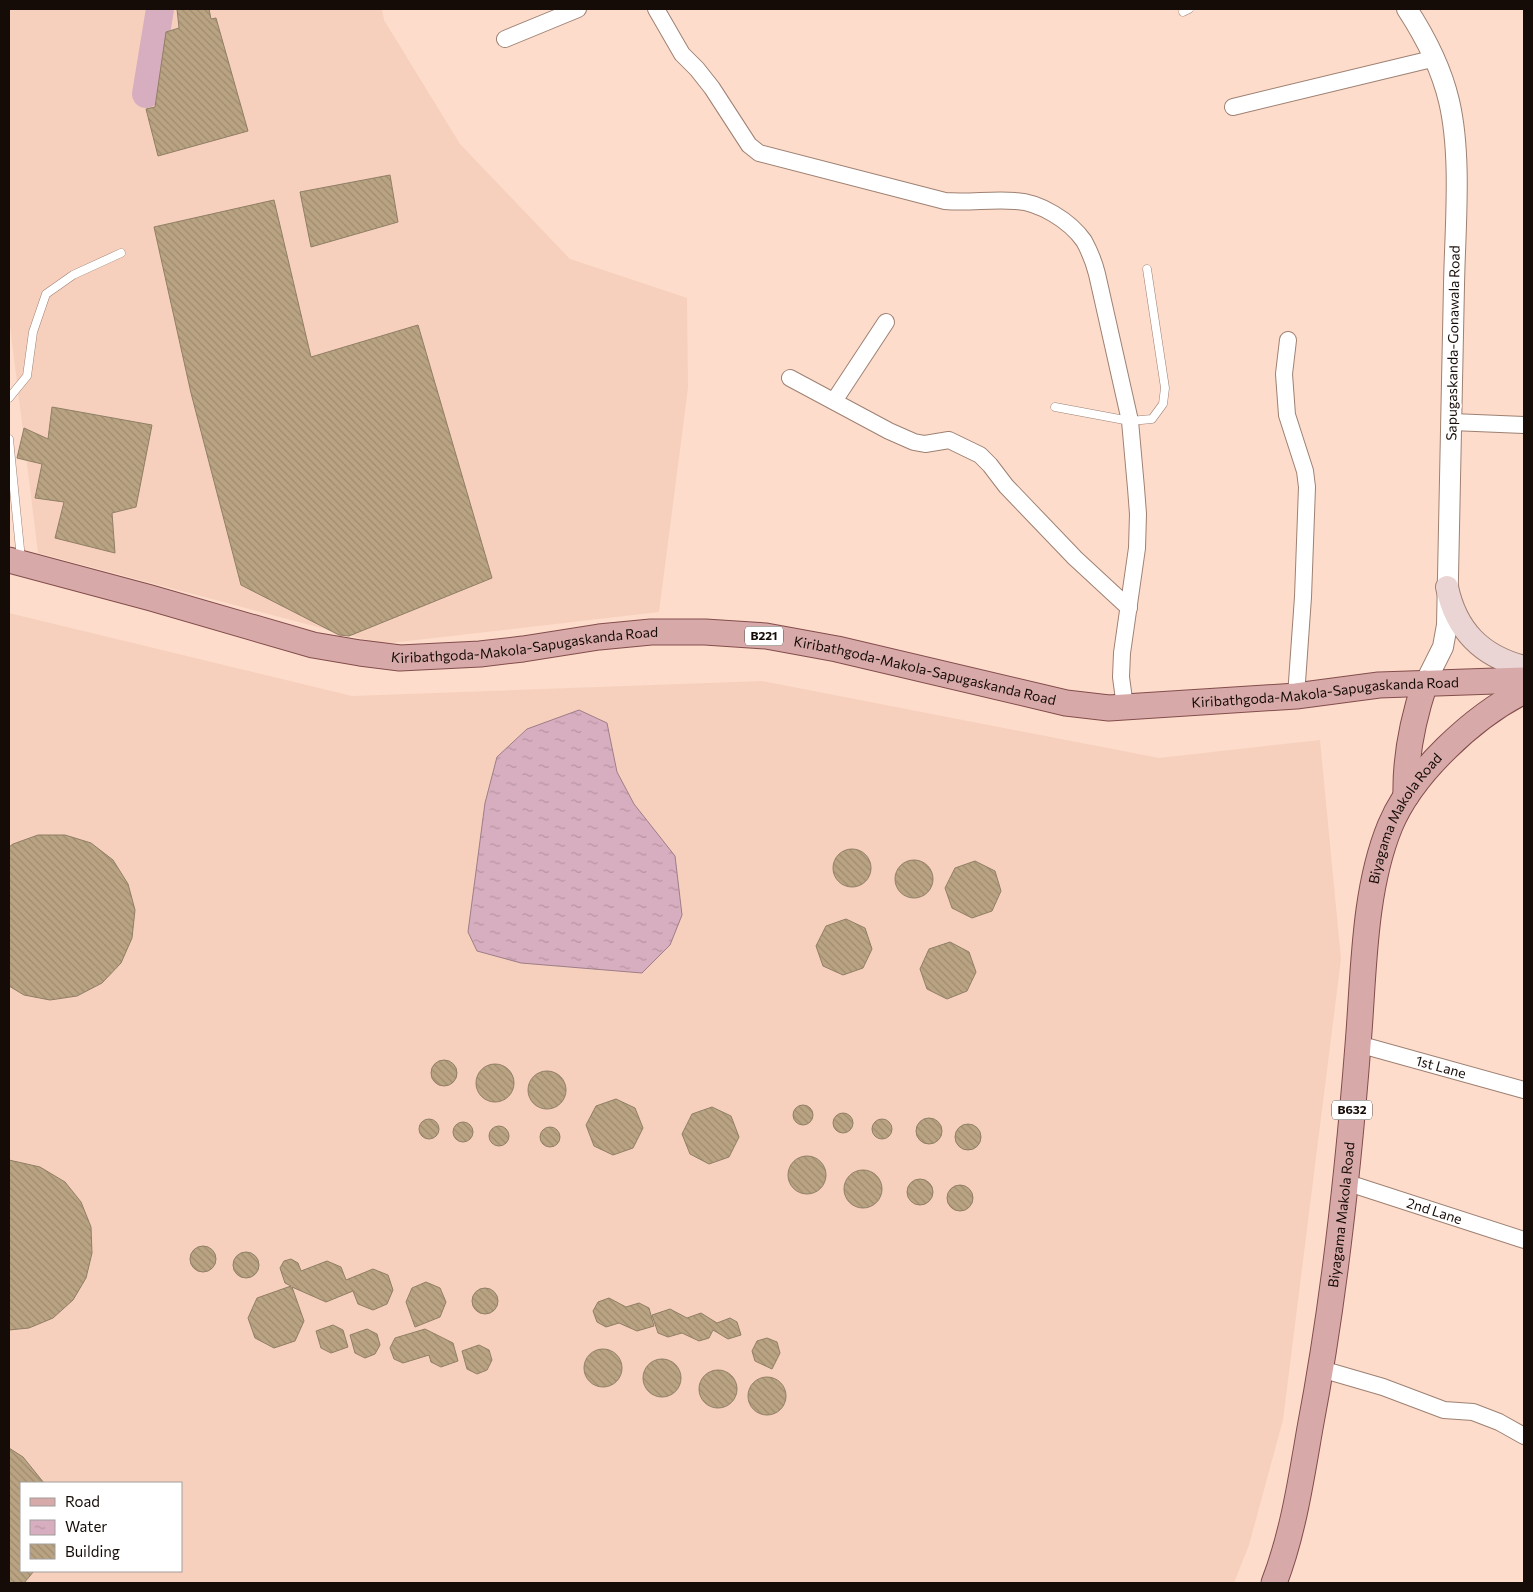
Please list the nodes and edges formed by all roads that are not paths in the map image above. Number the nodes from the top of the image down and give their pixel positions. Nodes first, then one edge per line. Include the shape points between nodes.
1 (578, 9) edge
2 (656, 9) edge
3 (1407, 9) edge
4 (505, 39) dead end
5 (1436, 58) junction
6 (1233, 107) dead end
7 (121, 253) dead end
8 (1147, 269) dead end
9 (886, 322) dead end
10 (1288, 340) dead end
11 (790, 378) dead end
12 (9, 398) edge
13 (834, 401) junction
14 (1056, 407) dead end
15 (1130, 421) junction
16 (1452, 422) junction
17 (1524, 424) edge
18 (9, 439) edge
19 (15, 562) edge
20 (1447, 587) junction
21 (1129, 608) junction
22 (1524, 667) edge
23 (1524, 680) edge
24 (1425, 683) junction
25 (1524, 691) edge
26 (1296, 696) junction
27 (1125, 707) junction
28 (1406, 796) junction
29 (1358, 1044) junction
30 (1524, 1090) edge
31 (1345, 1182) junction
32 (1524, 1240) edge
33 (1321, 1369) junction
34 (1524, 1436) edge
35 (1274, 1583) edge

1 - 4 street
2 - 15 street via 682,54 712,88 749,145 759,153 945,201 1017,201 1037,206 1068,224 1083,240 1092,258
3 - 5 street, Sapugaskanda-Gonawala Road
5 - 6 street
5 - 16 street, Sapugaskanda-Gonawala Road via 1450,102 1455,148
7 - 12 lane via 73,276 46,294 33,332 27,376
8 - 15 lane via 1165,388 1163,404 1152,419
9 - 13 street
10 - 26 street via 1284,374 1287,414 1306,471 1307,487
11 - 13 street
13 - 21 street via 914,442 925,444 949,440 980,454 1075,558
14 - 15 lane
15 - 21 street via 1138,514
16 - 17 street
16 - 20 street, Sapugaskanda-Gonawala Road
18 - 19 lane
19 - 27 main road, Kiribathgoda-Makola-Sapugaskanda Road / B221 via 313,645 360,653 400,658 442,657 642,632 766,636 837,649 1066,703
20 - 22 main road via 1455,614 1474,640 1499,658
20 - 24 street, Sapugaskanda-Gonawala Road via 1445,640
21 - 27 street via 1121,676
23 - 24 main road, Kiribathgoda-Makola-Sapugaskanda Road / B221
24 - 26 main road, Kiribathgoda-Makola-Sapugaskanda Road / B221 via 1380,685
24 - 28 main road via 1408,755
25 - 28 main road, Biyagama Makola Road / B632 via 1491,711 1450,745
26 - 27 main road, Kiribathgoda-Makola-Sapugaskanda Road / B221
28 - 29 main road, Biyagama Makola Road / B632 via 1391,824 1378,866 1367,930
29 - 30 street, 1st Lane
29 - 31 main road, Biyagama Makola Road / B632
31 - 32 street, 2nd Lane
31 - 33 main road, Biyagama Makola Road / B632
33 - 34 street via 1383,1387 1444,1410 1473,1412
33 - 35 main road, Biyagama Makola Road / B632 via 1296,1507

